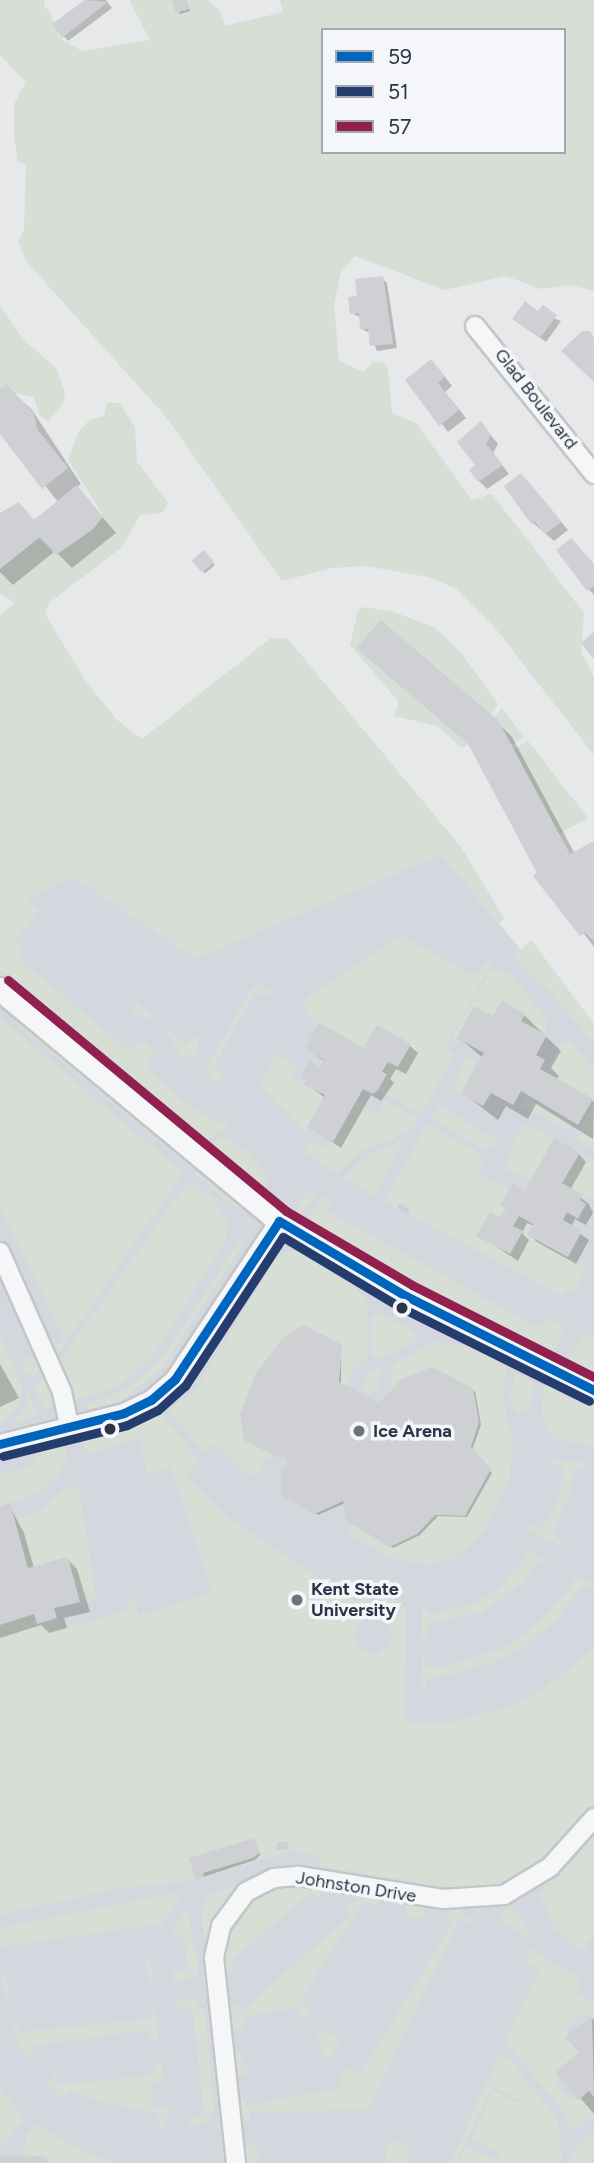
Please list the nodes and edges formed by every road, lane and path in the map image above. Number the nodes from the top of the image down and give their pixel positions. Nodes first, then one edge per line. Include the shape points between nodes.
1 (475, 326) dead end
2 (594, 474) edge
3 (0, 989) edge
4 (279, 1221) junction
5 (0, 1252) edge
6 (594, 1390) edge
7 (69, 1426) junction
8 (0, 1444) edge
9 (594, 1818) edge
10 (236, 2163) edge

1 - 2 street, Glad Boulevard
3 - 4 street
4 - 6 street via 406,1296 548,1371
4 - 7 street via 175,1379 150,1400 124,1413
5 - 7 street via 62,1392
7 - 8 street
9 - 10 street, Johnston Drive via 550,1867 504,1895 442,1899 299,1876 274,1878 246,1892 220,1926 214,1957

